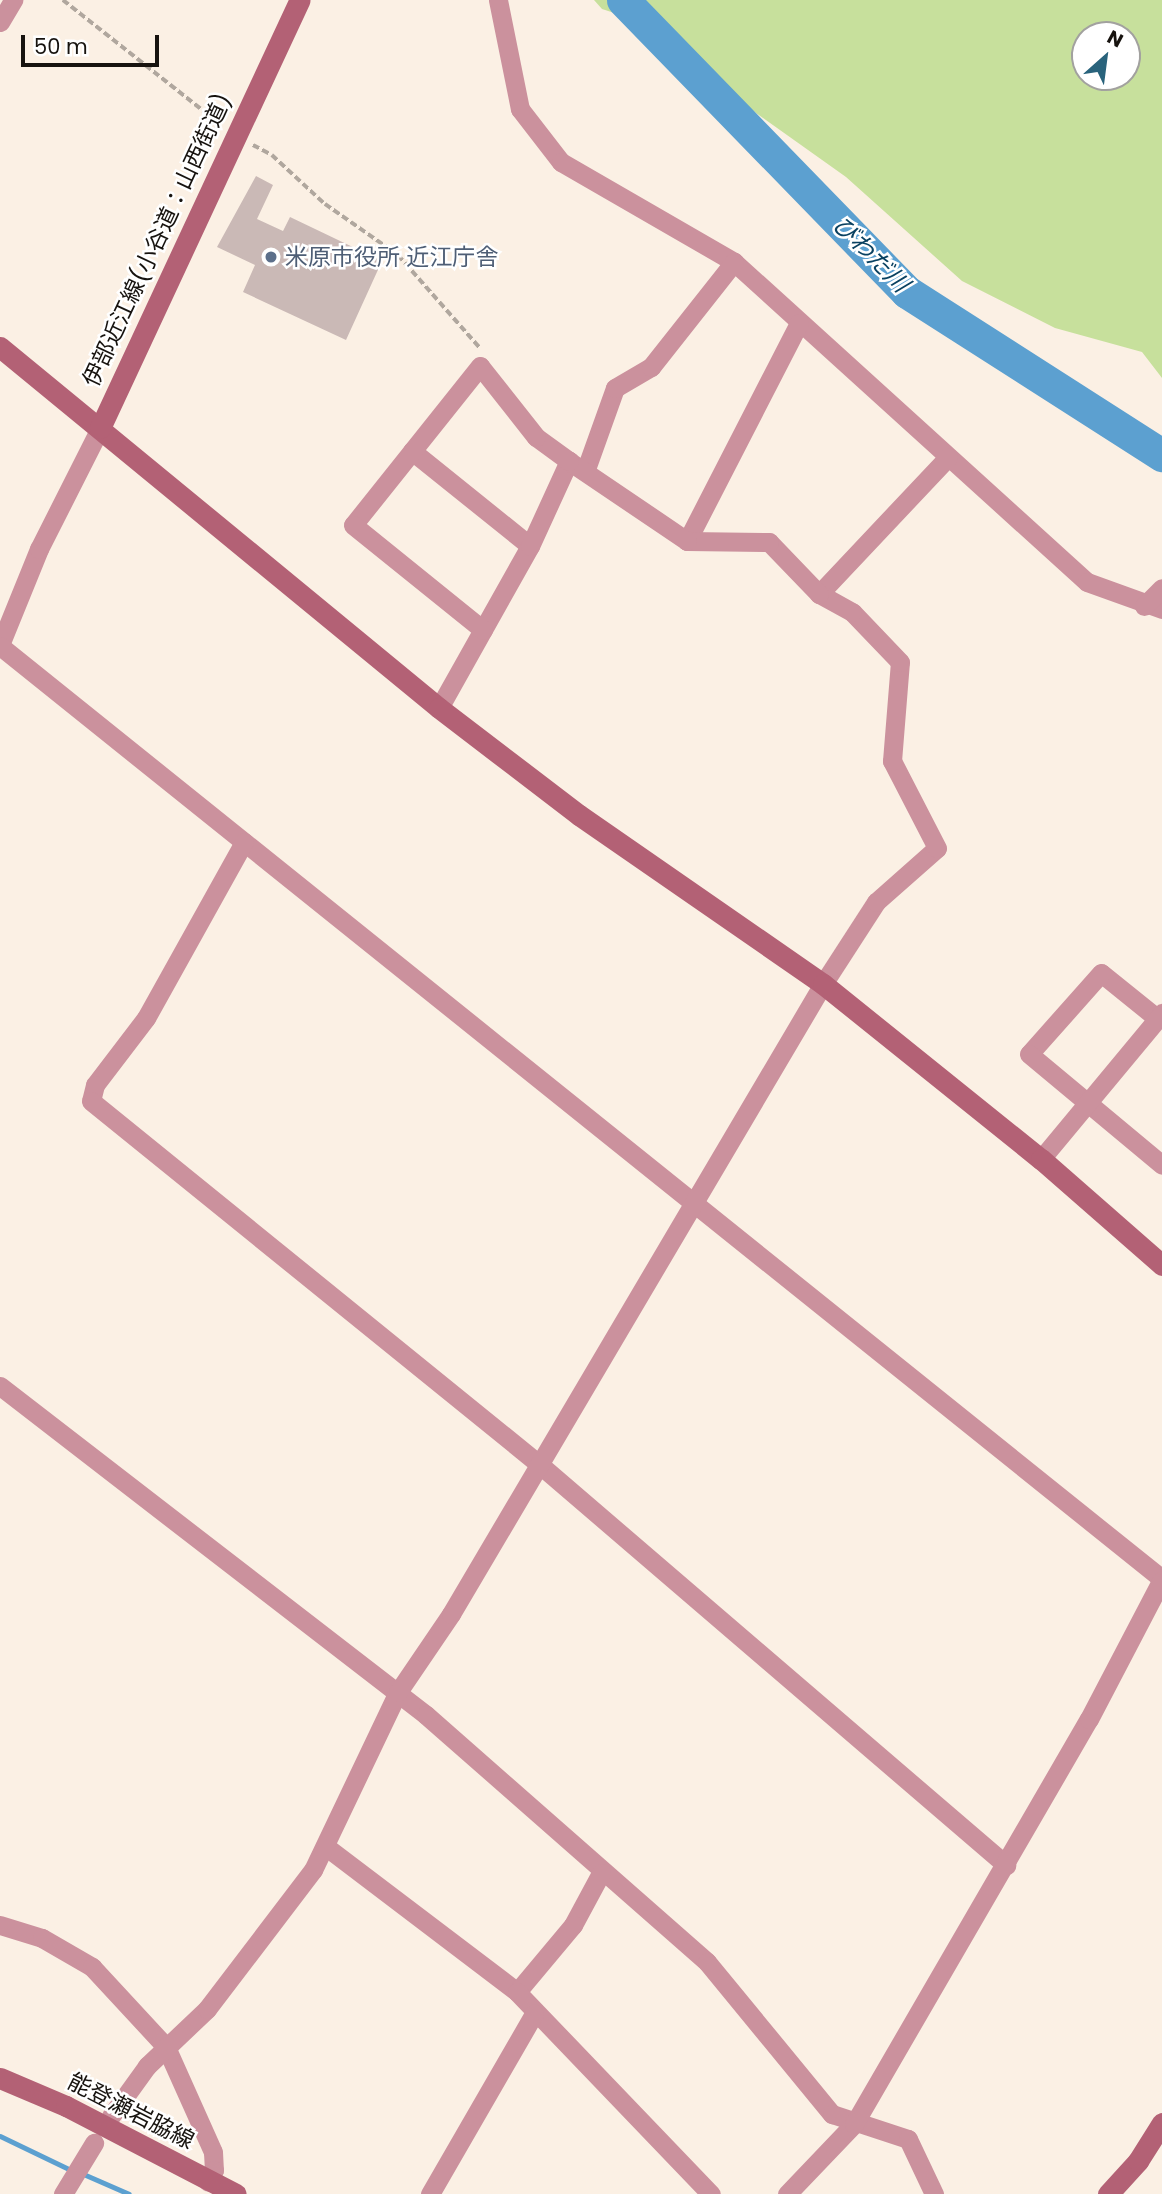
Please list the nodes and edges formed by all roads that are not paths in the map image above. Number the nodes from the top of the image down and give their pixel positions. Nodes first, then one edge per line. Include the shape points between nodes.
1 (13, 0) edge
2 (300, 0) edge
3 (498, 0) edge
4 (0, 22) edge
5 (734, 261) junction
6 (799, 323) junction
7 (0, 347) edge
8 (100, 428) junction
9 (412, 451) junction
10 (948, 457) junction
11 (577, 465) junction
12 (687, 541) junction
13 (530, 546) junction
14 (1162, 588) edge
15 (819, 594) junction
16 (1153, 608) edge
17 (483, 630) junction
18 (0, 646) edge
19 (439, 708) junction
20 (244, 842) junction
21 (823, 984) junction
22 (1160, 1016) edge
23 (1086, 1104) junction
24 (1041, 1159) junction
25 (1162, 1165) edge
26 (695, 1206) junction
27 (1162, 1265) edge
28 (0, 1386) edge
29 (539, 1464) junction
30 (1161, 1580) edge
31 (398, 1692) junction
32 (325, 1846) junction
33 (1006, 1865) junction
34 (601, 1872) junction
35 (0, 1925) edge
36 (517, 1992) junction
37 (534, 2014) junction
38 (166, 2047) junction
39 (0, 2078) edge
40 (111, 2116) dead end
41 (1162, 2123) edge
42 (854, 2124) junction
43 (94, 2143) dead end
44 (208, 2181) junction
45 (63, 2194) edge
46 (236, 2194) edge
47 (430, 2194) edge
48 (711, 2194) edge
49 (787, 2194) edge
50 (934, 2194) edge
51 (1108, 2194) edge

1 - 4 street
2 - 8 street, 伊部近江線(小谷道：山西街道)
3 - 5 street via 520,109 561,162
5 - 6 street
5 - 11 street via 651,367 615,388
6 - 10 street
6 - 12 street
7 - 8 street
8 - 18 street via 39,549
8 - 19 street
9 - 11 street via 480,366 536,437
9 - 13 street
9 - 17 street via 353,525
10 - 15 street
10 - 16 street via 1087,582
11 - 12 street
11 - 13 street
12 - 15 street via 769,542
13 - 17 street
14 - 16 street
15 - 21 street via 852,612 900,662 891,761 937,848 876,902
17 - 19 street
18 - 20 street
19 - 21 street via 579,815
20 - 26 street
20 - 29 street via 146,1018 96,1085 91,1101
21 - 24 street
21 - 26 street
22 - 23 street
22 - 23 street via 1101,973 1030,1054
23 - 24 street
23 - 25 street
24 - 27 street
26 - 29 street
26 - 30 street
28 - 31 street
29 - 31 street via 451,1614
29 - 33 street
30 - 33 street
31 - 32 street
31 - 34 street
32 - 36 street
32 - 38 street via 313,1870 207,2009
33 - 42 street
34 - 36 street via 573,1925
34 - 42 street via 707,1962 832,2115
35 - 38 street via 42,1938 92,1967
36 - 37 street
37 - 47 street
37 - 48 street
38 - 40 street
38 - 44 street via 213,2152 214,2170
39 - 44 street, 能登瀬岩脇線 via 66,2106
41 - 51 street via 1138,2161
42 - 49 street
42 - 50 street via 882,2127 908,2139
43 - 45 street
44 - 46 street, 能登瀬岩脇線

